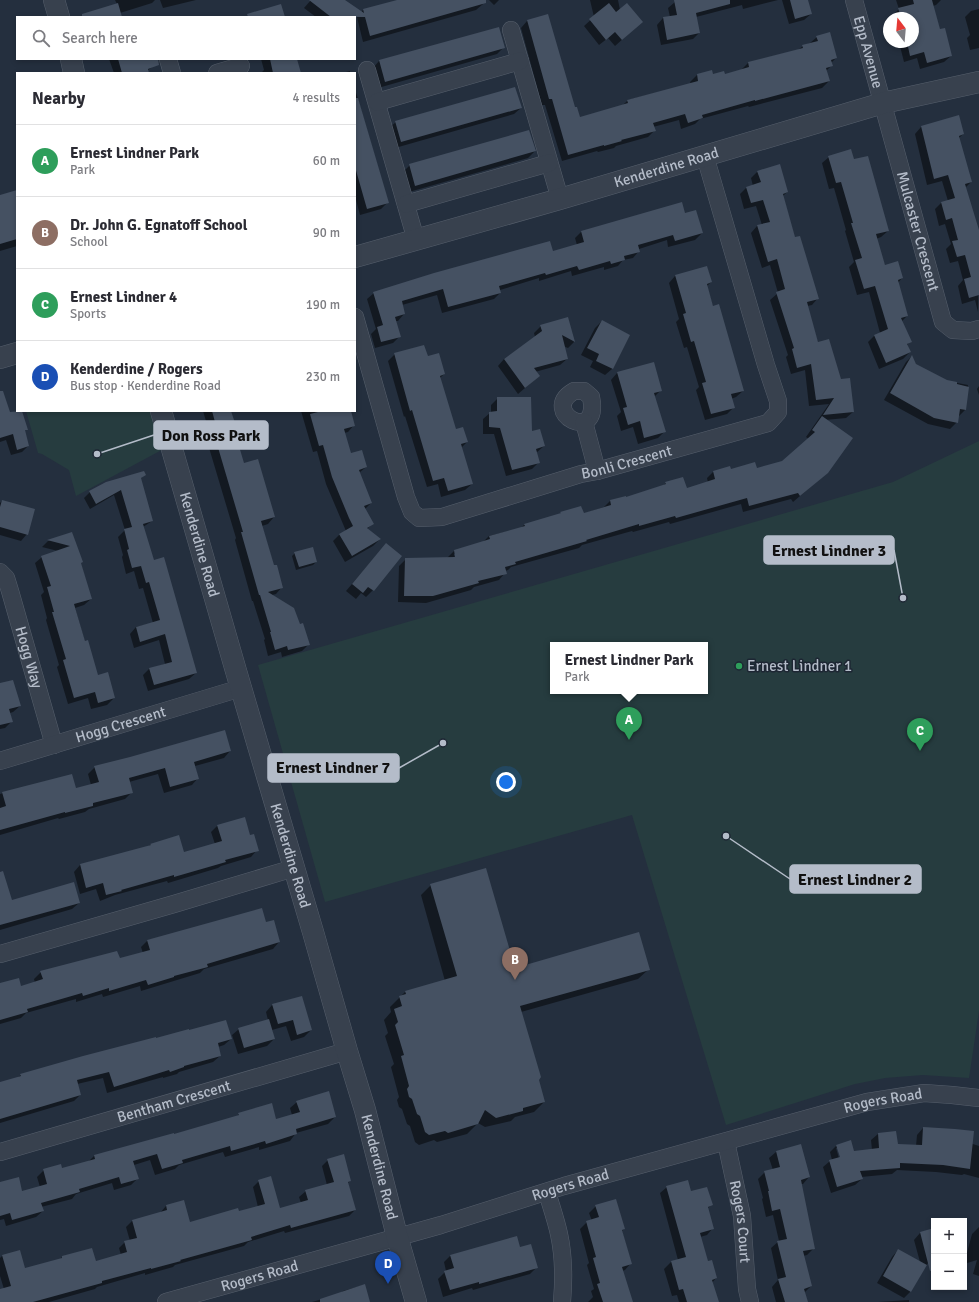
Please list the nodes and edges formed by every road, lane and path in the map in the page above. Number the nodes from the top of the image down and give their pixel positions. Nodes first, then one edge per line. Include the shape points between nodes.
1 (54, 0) edge
2 (854, 0) edge
3 (59, 16) edge
4 (511, 30) dead end
5 (70, 60) edge
6 (168, 60) edge
7 (520, 61) junction
8 (241, 66) edge
9 (368, 70) dead end
10 (74, 72) edge
11 (172, 72) edge
12 (220, 72) edge
13 (979, 82) edge
14 (377, 102) junction
15 (883, 103) junction
16 (705, 156) junction
17 (549, 163) junction
18 (560, 199) junction
19 (406, 204) junction
20 (416, 240) junction
21 (356, 258) edge
22 (356, 321) edge
23 (979, 329) edge
24 (16, 353) edge
25 (0, 358) edge
26 (161, 412) edge
27 (584, 422) dead end
28 (597, 471) junction
29 (0, 572) edge
30 (241, 688) junction
31 (54, 745) junction
32 (0, 761) edge
33 (294, 868) junction
34 (0, 954) edge
35 (347, 1051) junction
36 (979, 1098) edge
37 (726, 1142) junction
38 (0, 1152) edge
39 (547, 1192) junction
40 (398, 1236) junction
41 (166, 1302) edge
42 (416, 1302) edge
43 (562, 1302) edge
44 (750, 1302) edge

1 - 3 street
2 - 15 street, Epp Avenue
4 - 7 street
5 - 10 street
6 - 11 street
7 - 14 street
7 - 17 street
8 - 12 street
9 - 14 street
13 - 15 street, Kenderdine Road
14 - 19 street
15 - 16 street, Kenderdine Road
15 - 23 street, Mulcaster Crescent via 943,322 953,330
16 - 18 street, Kenderdine Road
16 - 28 street, Bonli Crescent via 778,401 778,412 768,423
17 - 18 street
17 - 19 street
18 - 20 street, Kenderdine Road
19 - 20 street
20 - 21 street, Kenderdine Road
22 - 28 street, Bonli Crescent via 406,497 412,512 419,518 442,517
24 - 25 street
26 - 30 street, Kenderdine Road
27 - 28 street
29 - 31 street, Hogg Way via 6,578
30 - 31 street, Hogg Crescent
30 - 33 street, Kenderdine Road
31 - 32 street, Hogg Crescent
33 - 34 street
33 - 35 street, Kenderdine Road
35 - 38 street, Bentham Crescent
35 - 40 street, Kenderdine Road
36 - 37 street, Rogers Road via 952,1094 924,1094 867,1102
37 - 39 street, Rogers Road
37 - 44 street, Rogers Court via 742,1216
39 - 40 street, Rogers Road
39 - 43 street via 562,1254
40 - 41 street, Rogers Road
40 - 42 street, Kenderdine Road

